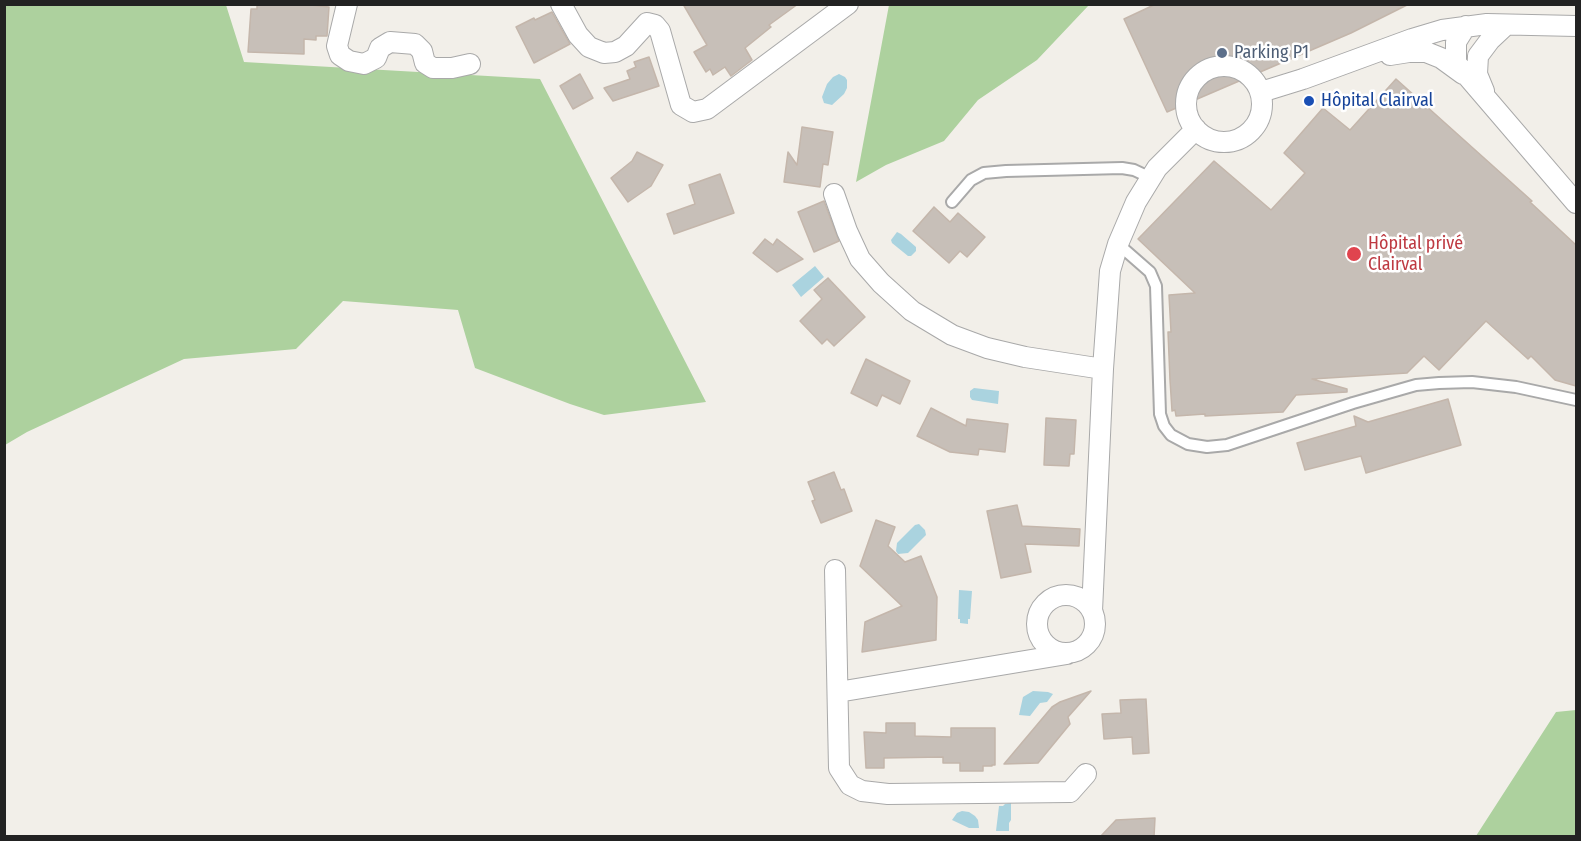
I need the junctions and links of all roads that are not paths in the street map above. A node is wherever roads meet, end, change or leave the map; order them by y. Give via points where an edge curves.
1 (347, 4) edge
2 (561, 4) edge
3 (848, 4) edge
4 (1506, 25) junction
5 (1466, 26) junction
6 (1576, 26) edge
7 (1359, 59) junction
8 (470, 64) dead end
9 (1467, 77) junction
10 (1261, 92) junction
11 (1489, 100) junction
12 (1196, 129) junction
13 (1154, 173) junction
14 (834, 194) dead end
15 (952, 202) dead end
16 (1576, 203) edge
17 (1118, 244) junction
18 (1103, 369) junction
19 (1576, 400) edge
20 (835, 570) dead end
21 (1092, 611) junction
22 (1067, 654) junction
23 (838, 692) junction
24 (1086, 774) dead end

1 - 8 street via 337,46 349,62 364,64 376,58 380,48 390,42 415,44 425,63 433,68
2 - 3 street via 578,35 589,47 604,53 626,46 646,23 656,25 681,105 693,112 707,110
4 - 5 street
4 - 6 street
4 - 11 street via 1478,56 1477,74
5 - 7 street via 1412,39
5 - 9 street via 1455,52 1456,63
7 - 9 street via 1426,52
7 - 10 street
9 - 11 street
10 - 12 street via 1263,108 1250,133 1220,142
10 - 12 street via 1250,75 1235,68 1205,71 1188,90 1189,119
11 - 16 street
12 - 13 street
13 - 15 lane via 1122,168 984,173 971,180
13 - 17 street
14 - 18 street via 860,259 912,311 952,335 987,348
17 - 18 street via 1110,271
17 - 19 lane via 1150,272 1156,286 1160,414 1171,435 1188,444 1227,445 1416,385 1472,382
18 - 21 street
20 - 23 street
21 - 22 street via 1095,630 1091,640 1077,652
21 - 22 street via 1086,603 1069,595 1051,600 1039,614 1037,623 1043,641 1049,648
22 - 23 street
23 - 24 street via 838,768 850,785 862,791 1070,792

